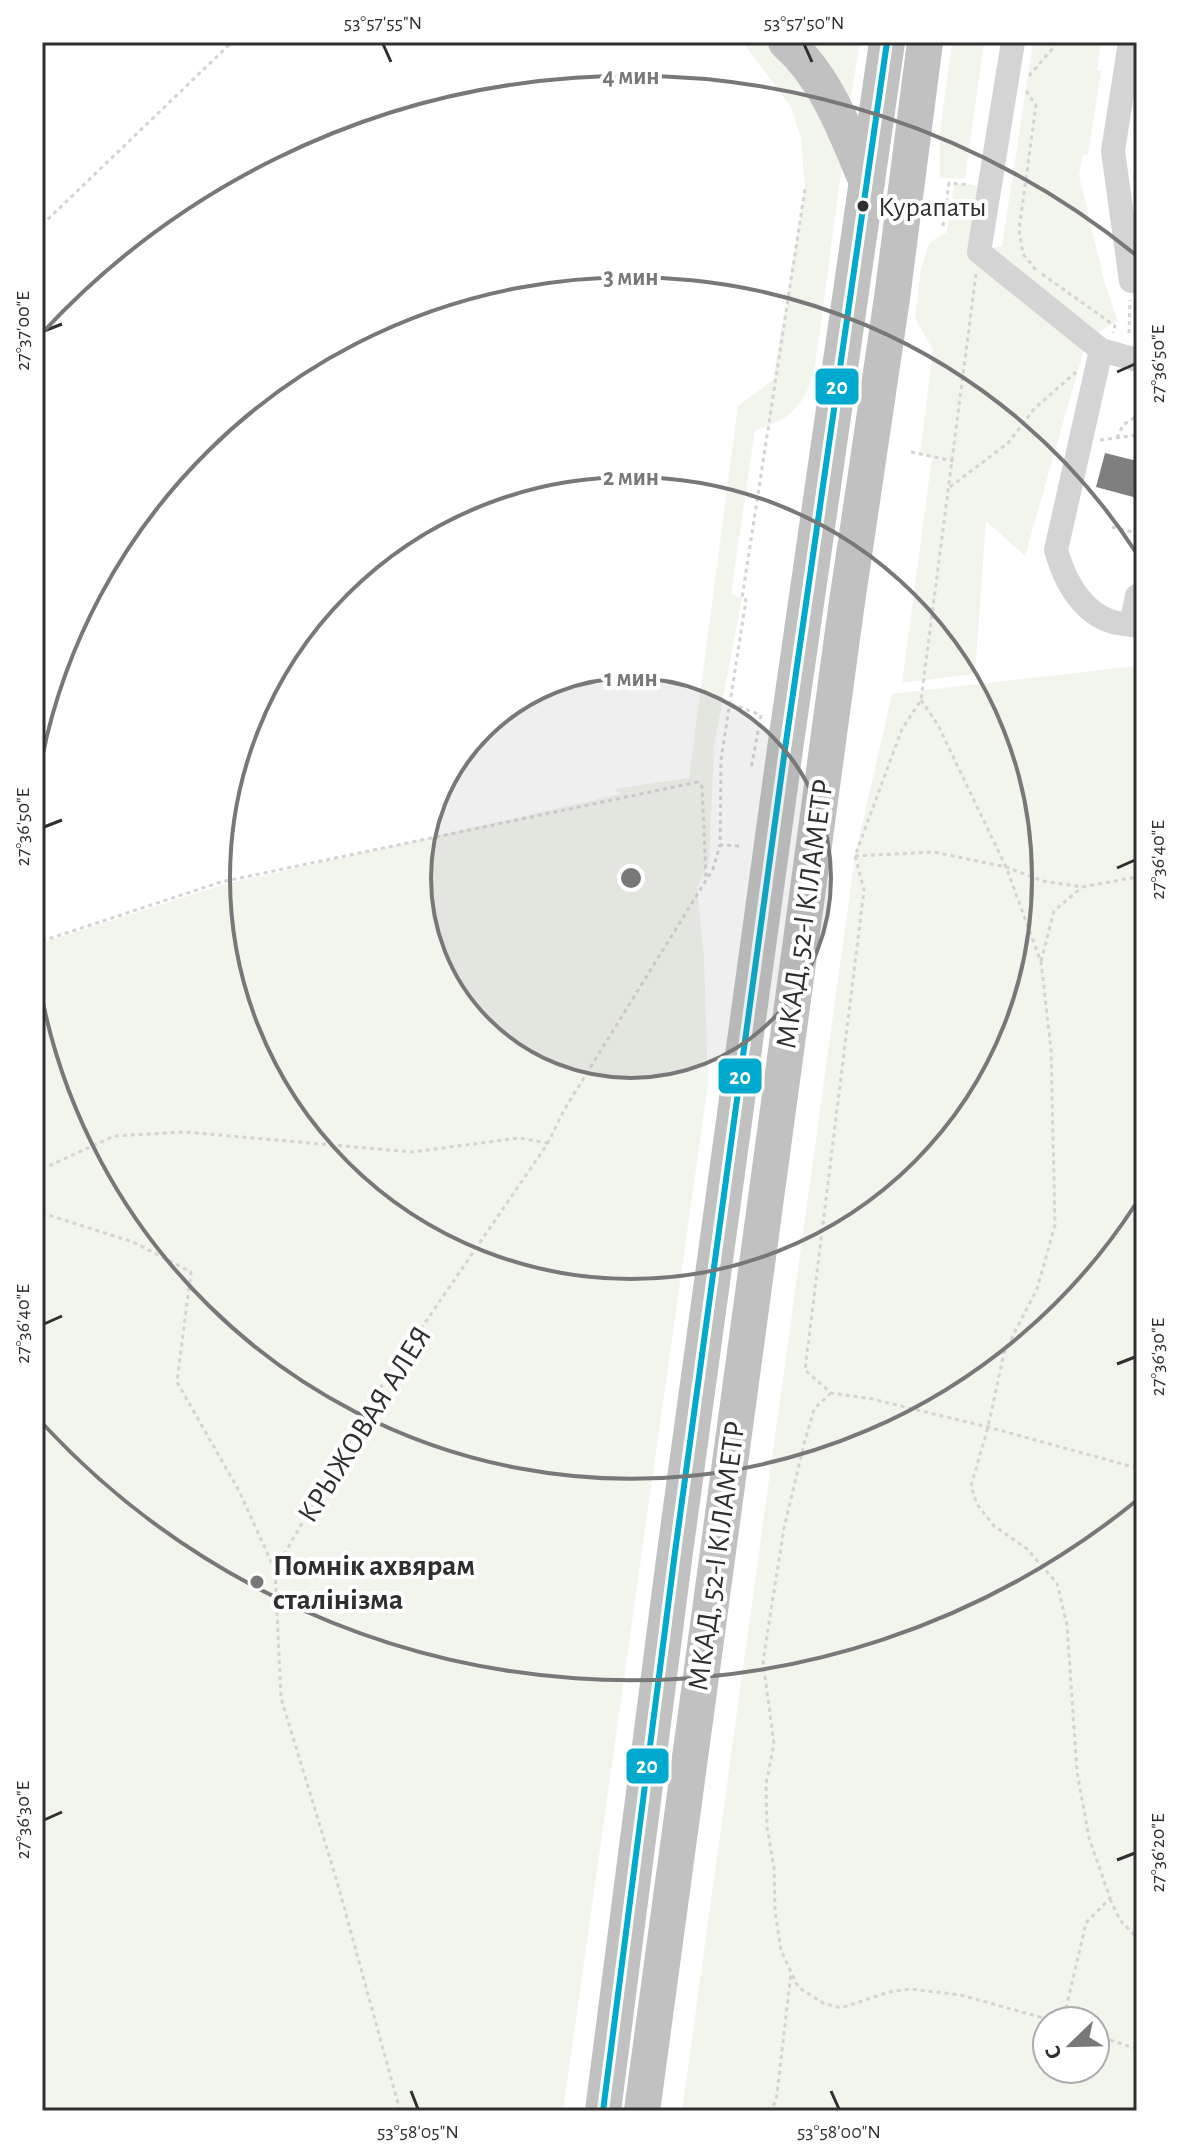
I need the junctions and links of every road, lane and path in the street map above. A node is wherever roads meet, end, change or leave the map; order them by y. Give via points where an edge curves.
1 (232, 42) edge
2 (786, 42) edge
3 (887, 42) edge
4 (925, 42) edge
5 (1013, 42) edge
6 (1058, 42) edge
7 (1130, 42) edge
8 (868, 183) junction
9 (990, 186) junction
10 (805, 189) dead end
11 (42, 225) edge
12 (943, 226) dead end
13 (979, 252) junction
14 (1131, 281) joint
15 (1129, 333) dead end
16 (1104, 354) junction
17 (1137, 360) edge
18 (1137, 416) edge
19 (1137, 435) edge
20 (1117, 438) junction
21 (1081, 443) junction
22 (911, 452) dead end
23 (953, 461) junction
24 (950, 487) junction
25 (1112, 527) dead end
26 (1137, 533) edge
27 (1137, 596) edge
28 (1134, 625) edge
29 (921, 700) junction
30 (731, 704) junction
31 (751, 769) dead end
32 (720, 845) junction
33 (739, 846) dead end
34 (855, 856) junction
35 (1006, 867) junction
36 (1137, 877) edge
37 (706, 881) junction
38 (1082, 887) junction
39 (42, 941) edge
40 (1041, 962) junction
41 (548, 1143) junction
42 (42, 1169) edge
43 (42, 1213) edge
44 (831, 1393) junction
45 (988, 1427) junction
46 (1137, 1468) edge
47 (275, 1570) junction
48 (1110, 1898) junction
49 (1137, 1938) edge
50 (791, 1973) junction
51 (1067, 2005) edge
52 (1031, 2015) edge
53 (1111, 2040) edge
54 (1137, 2049) edge
55 (400, 2111) edge
56 (603, 2111) edge
57 (642, 2111) edge
58 (767, 2111) edge

1 - 11 path
2 - 8 highway via 813,71
3 - 8 highway, МКАД, 52-І КІЛАМЕТР
4 - 57 highway, МКАД, 52-І КІЛАМЕТР
5 - 9 lane
6 - 16 path via 1022,85 1036,105 1019,230 1023,254 1037,271 1115,326
7 - 14 lane via 1113,151
8 - 56 highway, МКАД, 52-І КІЛАМЕТР via 791,705
9 - 12 path via 949,183
9 - 13 lane
10 - 30 path via 748,552
13 - 16 lane
13 - 23 path
14 - 15 path
16 - 17 lane
16 - 21 lane
16 - 24 path via 1080,368 1034,409 1008,443
18 - 20 path via 1123,425
19 - 20 path
20 - 21 path
21 - 28 lane via 1056,550 1064,575 1093,613 1112,624
22 - 23 path
23 - 24 path
24 - 29 path
25 - 26 path
27 - 28 lane
29 - 34 path via 902,729
29 - 35 path
30 - 31 path via 761,715
30 - 32 path via 721,760
32 - 33 path
32 - 37 path, КРЫЖОВАЯ АЛЕЯ
34 - 35 path via 934,852
34 - 44 path via 864,890 805,1370
35 - 38 path via 1043,881
35 - 40 path
36 - 38 path
37 - 39 path via 698,782 221,882
37 - 41 path, КРЫЖОВАЯ АЛЕЯ
38 - 40 path via 1054,911
40 - 45 path via 1051,1049 1055,1225 1037,1289 1004,1353
41 - 42 path via 519,1138 412,1152 185,1132 114,1136
41 - 47 path, КРЫЖОВАЯ АЛЕЯ via 381,1387
43 - 47 path via 133,1242 191,1272 177,1382 239,1491
44 - 45 path
44 - 50 path via 814,1409 804,1444 784,1528 763,1661 774,1744 766,1784 767,1827 781,1950
45 - 46 path
45 - 48 path via 971,1486 993,1525 1027,1549 1057,1583 1067,1625 1077,1772 1089,1838
47 - 55 path via 281,1698
48 - 49 path via 1120,1920
48 - 51 path via 1086,1923
50 - 52 path via 808,1995 841,2008 910,1989 961,1995
50 - 58 path via 776,2102
53 - 54 path

